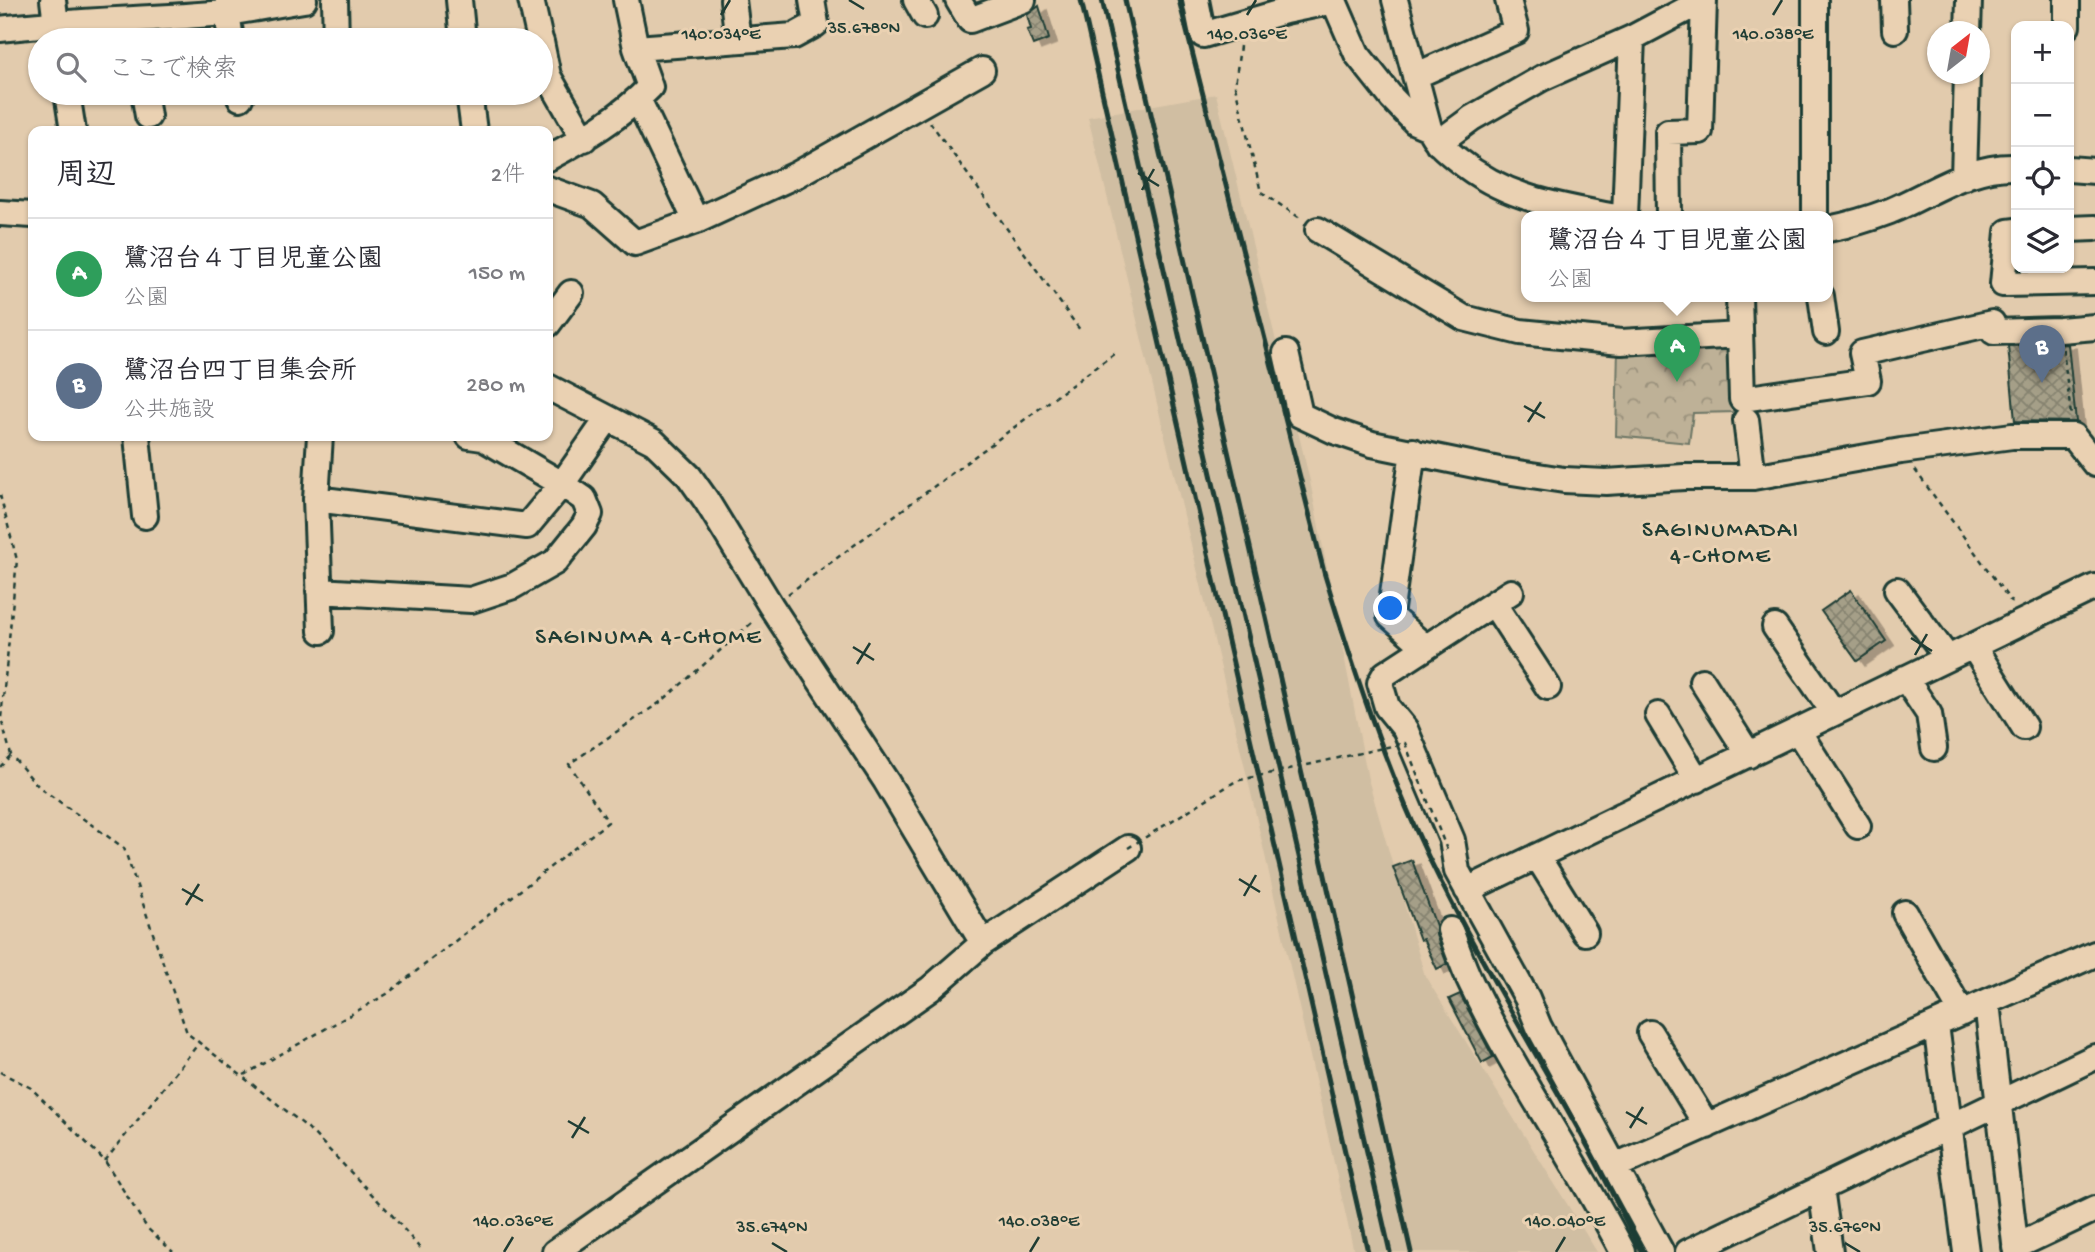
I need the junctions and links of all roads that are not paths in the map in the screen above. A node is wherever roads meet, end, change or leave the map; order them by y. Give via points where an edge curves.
1 (304, 0) edge
2 (335, 0) edge
3 (458, 0) edge
4 (531, 0) edge
5 (625, 0) edge
6 (733, 0) edge
7 (813, 0) edge
8 (958, 0) edge
9 (1023, 0) edge
10 (1196, 0) edge
11 (1395, 0) edge
12 (1508, 0) edge
13 (1704, 0) edge
14 (1815, 0) edge
15 (1894, 0) edge
16 (1969, 0) edge
17 (2067, 0) edge
18 (228, 6) edge
19 (1283, 6) edge
20 (56, 21) edge
21 (1968, 21) edge
22 (2067, 21) edge
23 (117, 28) edge
24 (142, 28) edge
25 (230, 28) edge
26 (336, 28) edge
27 (462, 28) edge
28 (537, 28) edge
29 (0, 29) edge
30 (1895, 30) dead end
31 (1632, 38) junction
32 (738, 40) junction
33 (636, 48) junction
34 (982, 70) dead end
35 (1415, 76) junction
36 (1967, 84) edge
37 (553, 85) edge
38 (638, 99) junction
39 (69, 105) edge
40 (471, 105) edge
41 (72, 126) edge
42 (473, 126) edge
43 (1434, 136) junction
44 (584, 139) junction
45 (553, 155) edge
46 (2011, 167) edge
47 (2074, 169) edge
48 (2095, 170) edge
49 (1964, 177) junction
50 (553, 191) edge
51 (1583, 211) edge
52 (1625, 211) edge
53 (1668, 211) edge
54 (1815, 211) edge
55 (0, 214) edge
56 (28, 215) edge
57 (696, 221) junction
58 (1833, 228) edge
59 (2095, 228) edge
60 (2074, 229) edge
61 (1318, 230) road end
62 (2011, 232) edge
63 (2095, 282) edge
64 (571, 293) dead end
65 (1739, 302) edge
66 (1822, 302) edge
67 (553, 317) edge
68 (2095, 327) edge
69 (1826, 332) dead end
70 (1740, 335) junction
71 (1286, 353) dead end
72 (553, 390) edge
73 (608, 418) junction
74 (1746, 420) dead end
75 (2084, 435) edge
76 (138, 441) edge
77 (320, 441) edge
78 (489, 441) edge
79 (1413, 451) junction
80 (2095, 464) edge
81 (1753, 477) junction
82 (562, 484) junction
83 (316, 499) junction
84 (145, 516) dead end
85 (2095, 587) edge
86 (1897, 590) dead end
87 (319, 591) junction
88 (1775, 626) dead end
89 (321, 631) dead end
90 (1973, 646) junction
91 (1425, 647) junction
92 (1947, 657) junction
93 (1905, 678) junction
94 (1702, 681) dead end
95 (1548, 687) dead end
96 (1834, 713) junction
97 (1658, 715) dead end
98 (2024, 727) dead end
99 (1798, 731) junction
100 (1934, 748) dead end
101 (1749, 755) junction
102 (1697, 780) junction
103 (1858, 826) dead end
104 (1128, 848) road end
105 (1537, 856) junction
106 (1468, 890) junction
107 (1905, 913) dead end
108 (1450, 930) dead end
109 (1585, 933) dead end
110 (983, 943) junction
111 (2095, 954) edge
112 (1987, 1003) junction
113 (1962, 1013) junction
114 (1936, 1024) junction
115 (1650, 1033) dead end
116 (2095, 1057) edge
117 (1999, 1104) junction
118 (1707, 1126) junction
119 (1950, 1126) junction
120 (1613, 1167) junction
121 (1821, 1188) junction
122 (2095, 1209) edge
123 (2016, 1249) edge
124 (555, 1252) edge
125 (1623, 1252) edge
126 (1661, 1252) edge
127 (1688, 1252) edge
128 (1830, 1252) edge
129 (1966, 1252) edge

1 - 18 street
2 - 26 street
3 - 27 street
4 - 28 street
5 - 33 street
6 - 32 street
7 - 32 street via 816,24 794,36
8 - 9 street via 970,20
10 - 19 street via 1203,36
11 - 35 street
12 - 35 street via 1516,31
13 - 31 street
13 - 53 street via 1700,131 1668,132
14 - 54 street
15 - 30 street
16 - 21 street
17 - 22 street
18 - 24 street
18 - 25 street
19 - 43 street via 1334,1 1357,54 1415,122
20 - 23 street
20 - 29 street
31 - 43 street via 1542,78
31 - 52 street
32 - 33 street
33 - 38 street via 650,87
34 - 57 street via 796,175
35 - 43 street
36 - 49 street
37 - 44 street
38 - 44 street
38 - 57 street
39 - 41 street
40 - 42 street
43 - 51 street via 1484,178 1522,197
44 - 45 street
46 - 49 street
47 - 48 street
49 - 58 street via 1891,210
50 - 57 street via 592,205 635,243
55 - 56 street
59 - 60 street
61 - 70 street via 1475,321 1520,332 1621,342
62 - 63 street via 2003,284
64 - 67 street
65 - 70 street
66 - 69 street
68 - 70 street via 1994,332 1992,323 1862,353 1868,381 1742,398
71 - 79 street via 1300,415 1372,444
72 - 73 street
73 - 82 street
73 - 110 street via 654,442 689,476 886,781
74 - 81 street
75 - 80 street
75 - 81 street via 2012,436 1901,450
76 - 84 street
77 - 83 street
78 - 82 street
79 - 81 street via 1564,480
79 - 91 street via 1390,616
82 - 83 street via 527,526
82 - 87 street via 584,499 590,514 555,562 513,586 471,600
83 - 87 street
85 - 90 street
86 - 92 street
87 - 89 street
88 - 96 street
90 - 92 street
90 - 98 street
91 - 95 street via 1503,598
91 - 106 street via 1385,674 1380,683 1387,707 1405,729
92 - 93 street
93 - 96 street
93 - 100 street via 1929,714
94 - 101 street
96 - 99 street
97 - 102 street
99 - 101 street
99 - 103 street
101 - 102 street
102 - 105 street
104 - 110 street
105 - 106 street
105 - 109 street
106 - 120 street
107 - 113 street
108 - 125 street via 1471,983 1507,1051
110 - 124 street via 930,989
111 - 112 street
112 - 113 street
112 - 117 street
113 - 114 street
114 - 118 street
114 - 119 street
115 - 118 street
116 - 117 street
117 - 119 street
117 - 123 street
118 - 120 street
119 - 121 street
119 - 129 street
120 - 126 street
121 - 127 street
121 - 128 street
122 - 123 street

